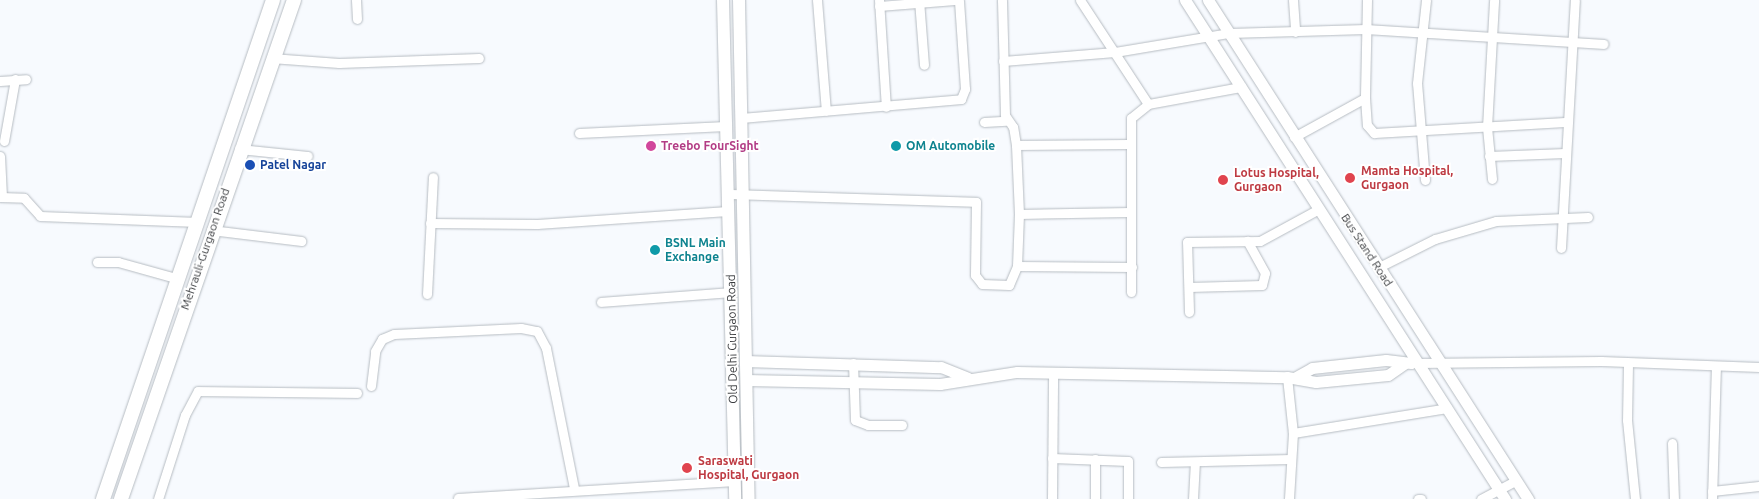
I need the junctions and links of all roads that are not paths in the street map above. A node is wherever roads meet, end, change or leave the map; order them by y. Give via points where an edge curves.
1 (273, 0) edge
2 (294, 0) edge
3 (356, 0) edge
4 (723, 0) edge
5 (739, 0) edge
6 (817, 0) edge
7 (955, 0) edge
8 (959, 0) edge
9 (1002, 0) edge
10 (1080, 0) edge
11 (1185, 0) edge
12 (1208, 0) edge
13 (1293, 0) edge
14 (1367, 0) edge
15 (1426, 0) edge
16 (1494, 0) edge
17 (1574, 0) edge
18 (919, 1) edge
19 (879, 3) edge
20 (357, 20) dead end
21 (1366, 29) junction
22 (1422, 31) junction
23 (1295, 32) junction
24 (1229, 33) junction
25 (1491, 35) junction
26 (1210, 38) junction
27 (1571, 41) junction
28 (1604, 44) dead end
29 (1115, 52) junction
30 (271, 58) junction
31 (478, 58) dead end
32 (1003, 61) junction
33 (924, 64) dead end
34 (26, 79) dead end
35 (15, 80) junction
36 (0, 81) edge
37 (1241, 87) junction
38 (1365, 98) junction
39 (1148, 104) junction
40 (886, 107) junction
41 (826, 111) junction
42 (741, 118) junction
43 (1006, 120) junction
44 (984, 122) dead end
45 (1565, 122) junction
46 (726, 126) junction
47 (1487, 127) junction
48 (579, 133) dead end
49 (1419, 133) junction
50 (1294, 137) junction
51 (4, 141) dead end
52 (1129, 144) junction
53 (1016, 145) junction
54 (239, 149) junction
55 (1565, 154) junction
56 (0, 156) edge
57 (308, 156) dead end
58 (1489, 156) junction
59 (216, 169) junction
60 (231, 172) junction
61 (433, 177) dead end
62 (1492, 179) dead end
63 (1425, 180) dead end
64 (742, 193) junction
65 (728, 194) junction
66 (1, 197) edge
67 (1320, 209) junction
68 (728, 211) junction
69 (1130, 212) junction
70 (1019, 214) junction
71 (1562, 217) junction
72 (1588, 217) dead end
73 (198, 222) junction
74 (430, 223) junction
75 (211, 230) junction
76 (301, 241) dead end
77 (1247, 241) junction
78 (1560, 248) dead end
79 (97, 262) dead end
80 (1017, 266) junction
81 (1132, 266) junction
82 (1379, 267) junction
83 (178, 278) junction
84 (1189, 287) junction
85 (731, 292) junction
86 (1131, 292) dead end
87 (426, 294) dead end
88 (602, 302) dead end
89 (1189, 312) dead end
90 (1437, 360) junction
91 (745, 361) junction
92 (853, 363) junction
93 (1418, 363) junction
94 (1628, 364) junction
95 (1759, 367) edge
96 (1716, 368) junction
97 (1053, 373) junction
98 (1291, 377) junction
99 (968, 378) junction
100 (746, 380) junction
101 (854, 380) junction
102 (371, 386) dead end
103 (357, 393) dead end
104 (1447, 408) junction
105 (902, 424) dead end
106 (1293, 433) junction
107 (1672, 443) dead end
108 (1052, 458) junction
109 (1095, 459) junction
110 (1291, 459) junction
111 (1161, 462) dead end
112 (1196, 464) junction
113 (734, 481) junction
114 (1515, 481) junction
115 (1759, 486) edge
116 (574, 488) junction
117 (1498, 489) junction
118 (1712, 495) edge
119 (458, 498) dead end
120 (103, 499) edge
121 (121, 499) edge
122 (158, 499) edge
123 (734, 499) edge
124 (749, 499) edge
125 (1052, 499) edge
126 (1095, 499) edge
127 (1128, 499) edge
128 (1193, 499) edge
129 (1289, 499) edge
130 (1481, 499) edge
131 (1505, 499) edge
132 (1528, 499) edge
133 (1635, 499) edge
134 (1674, 499) edge

1 - 59 main road, Mehrauli-Gurgaon Road
2 - 30 main road, Mehrauli-Gurgaon Road
3 - 20 street
4 - 46 main road, Old Delhi Gurgaon Road
5 - 42 main road, Old Delhi Gurgaon Road
6 - 41 street
7 - 18 street
8 - 40 street via 964,96 957,101
9 - 32 street
10 - 29 street
11 - 26 street, Bus Stand Road
12 - 24 street, Bus Stand Road
13 - 23 street
14 - 21 street
15 - 22 street
16 - 25 street
17 - 27 street
18 - 19 street
18 - 33 street
19 - 40 street
21 - 22 street
21 - 23 street
21 - 38 street
22 - 25 street
22 - 49 street via 1417,83
23 - 24 street
24 - 26 street
24 - 50 street, Bus Stand Road
25 - 27 street
25 - 47 street
26 - 29 street
26 - 37 street, Bus Stand Road
27 - 28 street
27 - 45 street
29 - 32 street
29 - 39 street
30 - 31 street via 339,63
30 - 54 main road, Mehrauli-Gurgaon Road
32 - 43 street
34 - 35 street
35 - 36 street
35 - 51 street
37 - 39 street
37 - 67 street, Bus Stand Road
38 - 49 street via 1367,125 1374,133
38 - 50 street
39 - 52 street via 1131,118
40 - 41 street
41 - 42 street
42 - 64 main road, Old Delhi Gurgaon Road
43 - 44 street
43 - 53 street via 1013,127
45 - 47 street
45 - 55 street
46 - 48 street
46 - 65 main road, Old Delhi Gurgaon Road
47 - 49 street
47 - 58 street
49 - 63 street
50 - 82 street, Bus Stand Road
52 - 53 street
52 - 69 street
53 - 70 street
54 - 57 street
54 - 60 main road, Mehrauli-Gurgaon Road
55 - 58 street
55 - 71 street
56 - 66 street
58 - 62 street
59 - 60 main road
59 - 73 main road, Mehrauli-Gurgaon Road
60 - 75 main road, Mehrauli-Gurgaon Road
61 - 74 street
64 - 65 street
64 - 80 street via 976,202 977,280 1009,286
64 - 91 main road, Old Delhi Gurgaon Road
65 - 68 main road, Old Delhi Gurgaon Road
66 - 73 street via 24,198 40,216
67 - 77 street via 1276,236
67 - 93 street, Bus Stand Road
68 - 74 street via 537,224
68 - 85 main road, Old Delhi Gurgaon Road
69 - 70 street
69 - 81 street
70 - 80 street
71 - 72 street
71 - 78 street
71 - 82 street via 1496,221 1435,239
73 - 83 main road, Mehrauli-Gurgaon Road
74 - 87 street
75 - 76 street
75 - 121 main road, Mehrauli-Gurgaon Road
77 - 84 street via 1187,242
77 - 84 street via 1265,273 1262,285
79 - 83 street via 118,262
80 - 81 street
81 - 86 street
82 - 90 street, Bus Stand Road
83 - 120 main road, Mehrauli-Gurgaon Road
84 - 89 street
85 - 88 street
85 - 113 main road, Old Delhi Gurgaon Road
90 - 93 street
90 - 94 street
90 - 114 street, Bus Stand Road
91 - 92 street
91 - 100 main road, Old Delhi Gurgaon Road
92 - 99 street via 941,367
92 - 101 street
93 - 98 street via 1405,363 1388,375 1316,382
93 - 104 street, Bus Stand Road
94 - 96 street
94 - 133 street via 1627,420
95 - 96 street
96 - 118 street
97 - 98 street
97 - 99 street
97 - 108 street
98 - 106 street
99 - 101 street via 940,384
100 - 101 street
100 - 124 main road, Old Delhi Gurgaon Road
101 - 105 street via 855,420 868,425
102 - 116 street via 375,351 382,339 394,334 521,328 537,331 546,348
103 - 122 street via 198,392 185,415
104 - 106 street
104 - 117 street, Bus Stand Road
106 - 110 street
107 - 134 street
108 - 109 street
108 - 125 street
109 - 126 street
109 - 127 street via 1128,461
110 - 112 street
110 - 129 street
111 - 112 street
112 - 128 street
113 - 116 street
113 - 123 main road, Old Delhi Gurgaon Road
114 - 117 street
114 - 132 street, Bus Stand Road
115 - 118 street
116 - 119 street
117 - 130 street
117 - 131 street, Bus Stand Road

